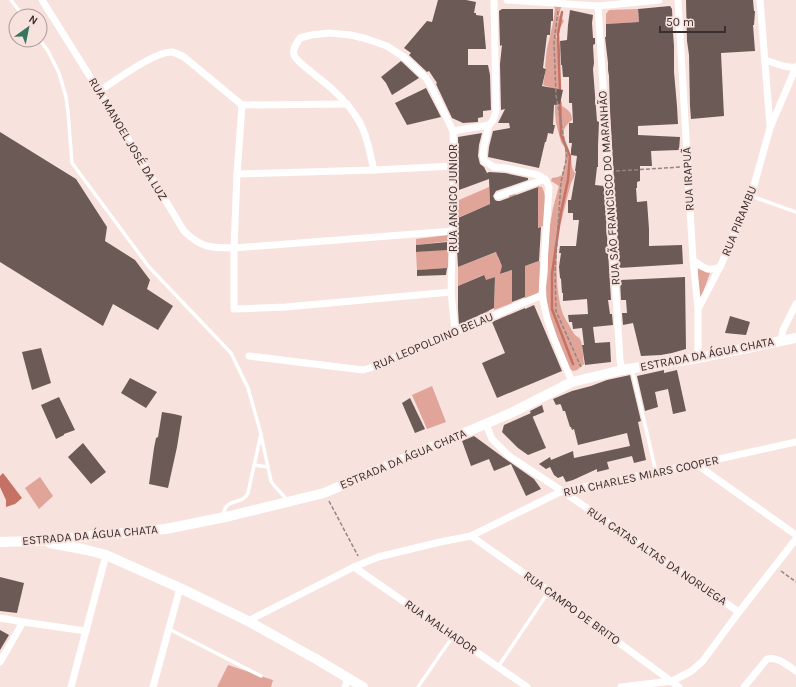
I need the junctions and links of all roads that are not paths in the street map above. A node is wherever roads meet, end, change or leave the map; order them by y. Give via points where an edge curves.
1 (42, 0) edge
2 (494, 0) edge
3 (508, 0) edge
4 (513, 0) edge
5 (659, 0) edge
6 (678, 0) edge
7 (760, 0) edge
8 (598, 6) junction
9 (46, 48) edge
10 (765, 60) junction
11 (796, 67) edge
12 (100, 91) junction
13 (347, 104) junction
14 (242, 105) junction
15 (489, 125) junction
16 (770, 128) junction
17 (452, 132) junction
18 (454, 166) junction
19 (374, 170) junction
20 (237, 174) junction
21 (545, 180) junction
22 (498, 196) dead end
23 (751, 196) junction
24 (796, 212) edge
25 (453, 231) junction
26 (234, 248) junction
27 (693, 260) junction
28 (720, 267) junction
29 (452, 292) junction
30 (542, 294) junction
31 (796, 304) edge
32 (698, 309) junction
33 (455, 332) junction
34 (796, 338) edge
35 (780, 341) junction
36 (249, 356) dead end
37 (698, 358) junction
38 (627, 369) junction
39 (572, 382) junction
40 (486, 424) junction
41 (261, 434) junction
42 (796, 442) edge
43 (696, 464) junction
44 (254, 465) junction
45 (268, 467) junction
46 (656, 472) junction
47 (562, 491) junction
48 (288, 502) junction
49 (222, 518) junction
50 (796, 535) edge
51 (471, 536) junction
52 (796, 539) edge
53 (38, 541) junction
54 (0, 542) edge
55 (106, 555) junction
56 (354, 567) junction
57 (180, 588) junction
58 (549, 591) junction
59 (739, 612) junction
60 (0, 618) edge
61 (248, 621) junction
62 (23, 622) junction
63 (169, 629) junction
64 (86, 631) junction
65 (453, 636) junction
66 (0, 662) edge
67 (498, 667) junction
68 (796, 671) edge
69 (261, 676) dead end
70 (672, 681) junction
71 (346, 682) edge
72 (71, 687) edge
73 (153, 687) edge
74 (363, 687) edge
75 (418, 687) edge
76 (528, 687) edge
77 (621, 687) edge
78 (679, 687) edge
79 (744, 687) edge

1 - 12 street, RUA MANOEL JOSÉ DA LUZ
2 - 15 street via 496,112
3 - 4 street
4 - 8 street
5 - 8 street
6 - 27 street, RUA IRAPUÃ
7 - 10 street
8 - 38 street, RUA SÃO FRANCISCO DO MARANHÃO via 620,360
9 - 41 lane via 66,96 72,163 149,267 231,353 248,388
10 - 11 street
10 - 16 street
11 - 16 street
12 - 14 street via 152,58 173,52 184,57
12 - 26 street, RUA MANOEL JOSÉ DA LUZ via 184,231 200,244 213,248
13 - 14 street
13 - 17 street, RUA ANGICO JUNIOR via 294,55 294,48 300,38 329,32 368,38 387,46 405,58 426,78
13 - 19 street via 361,124
14 - 20 street
15 - 17 street
15 - 21 street via 484,146 484,161 494,167 538,175
16 - 23 street, RUA PIRAMBU
17 - 18 street, RUA ANGICO JUNIOR
18 - 19 street
18 - 25 street, RUA ANGICO JUNIOR
19 - 20 street
20 - 26 street
21 - 22 street
21 - 30 street via 549,187
23 - 24 lane
23 - 28 street, RUA PIRAMBU
25 - 26 street, RUA MANOEL JOSÉ DA LUZ
25 - 29 street, RUA ANGICO JUNIOR
26 - 29 street via 234,309 286,307
27 - 28 street via 706,269
27 - 32 street, RUA IRAPUÃ
28 - 32 street, RUA PIRAMBU
29 - 33 street, RUA ANGICO JUNIOR
30 - 33 street, RUA LEOPOLDINO BELAU
30 - 39 street via 549,324
31 - 35 street
32 - 37 street, RUA IRAPUÃ
33 - 36 street, RUA LEOPOLDINO BELAU via 363,370
34 - 35 street, ESTRADA DA ÁGUA CHATA
35 - 37 street, ESTRADA DA ÁGUA CHATA
37 - 38 street, ESTRADA DA ÁGUA CHATA
38 - 39 street, ESTRADA DA ÁGUA CHATA
38 - 46 lane
39 - 40 street, ESTRADA DA ÁGUA CHATA
40 - 47 street, RUA CATAS ALTAS DA NORUEGA via 492,438 509,456
40 - 48 street, ESTRADA DA ÁGUA CHATA via 324,493
41 - 44 lane
41 - 45 lane
42 - 43 street, RUA CHARLES MIARS COOPER
43 - 46 street, RUA CHARLES MIARS COOPER
43 - 50 street
44 - 45 lane
44 - 49 lane via 247,497 226,506
45 - 48 lane via 271,481
46 - 47 street, RUA CHARLES MIARS COOPER
47 - 51 street, RUA CHARLES MIARS COOPER
47 - 59 street, RUA CATAS ALTAS DA NORUEGA
48 - 49 street, ESTRADA DA ÁGUA CHATA
49 - 53 street, ESTRADA DA ÁGUA CHATA via 166,529
51 - 56 street, RUA CHARLES MIARS COOPER via 378,557
51 - 58 street, RUA CAMPO DE BRITO
52 - 59 street
53 - 54 street, ESTRADA DA ÁGUA CHATA
53 - 55 street
55 - 57 street
55 - 64 street
56 - 61 street, RUA CHARLES MIARS COOPER
56 - 65 street, RUA MALHADOR
57 - 61 street
57 - 63 street
58 - 67 lane
58 - 70 street, RUA CAMPO DE BRITO
59 - 70 street via 702,662 690,672
60 - 62 street
61 - 71 street via 316,659
62 - 64 street
62 - 66 street
63 - 69 lane
63 - 73 street
64 - 72 street
65 - 67 street, RUA MALHADOR
65 - 75 lane
67 - 76 street, RUA MALHADOR
68 - 79 street via 779,660 767,659
70 - 77 street
70 - 78 street, RUA CAMPO DE BRITO
71 - 74 street

